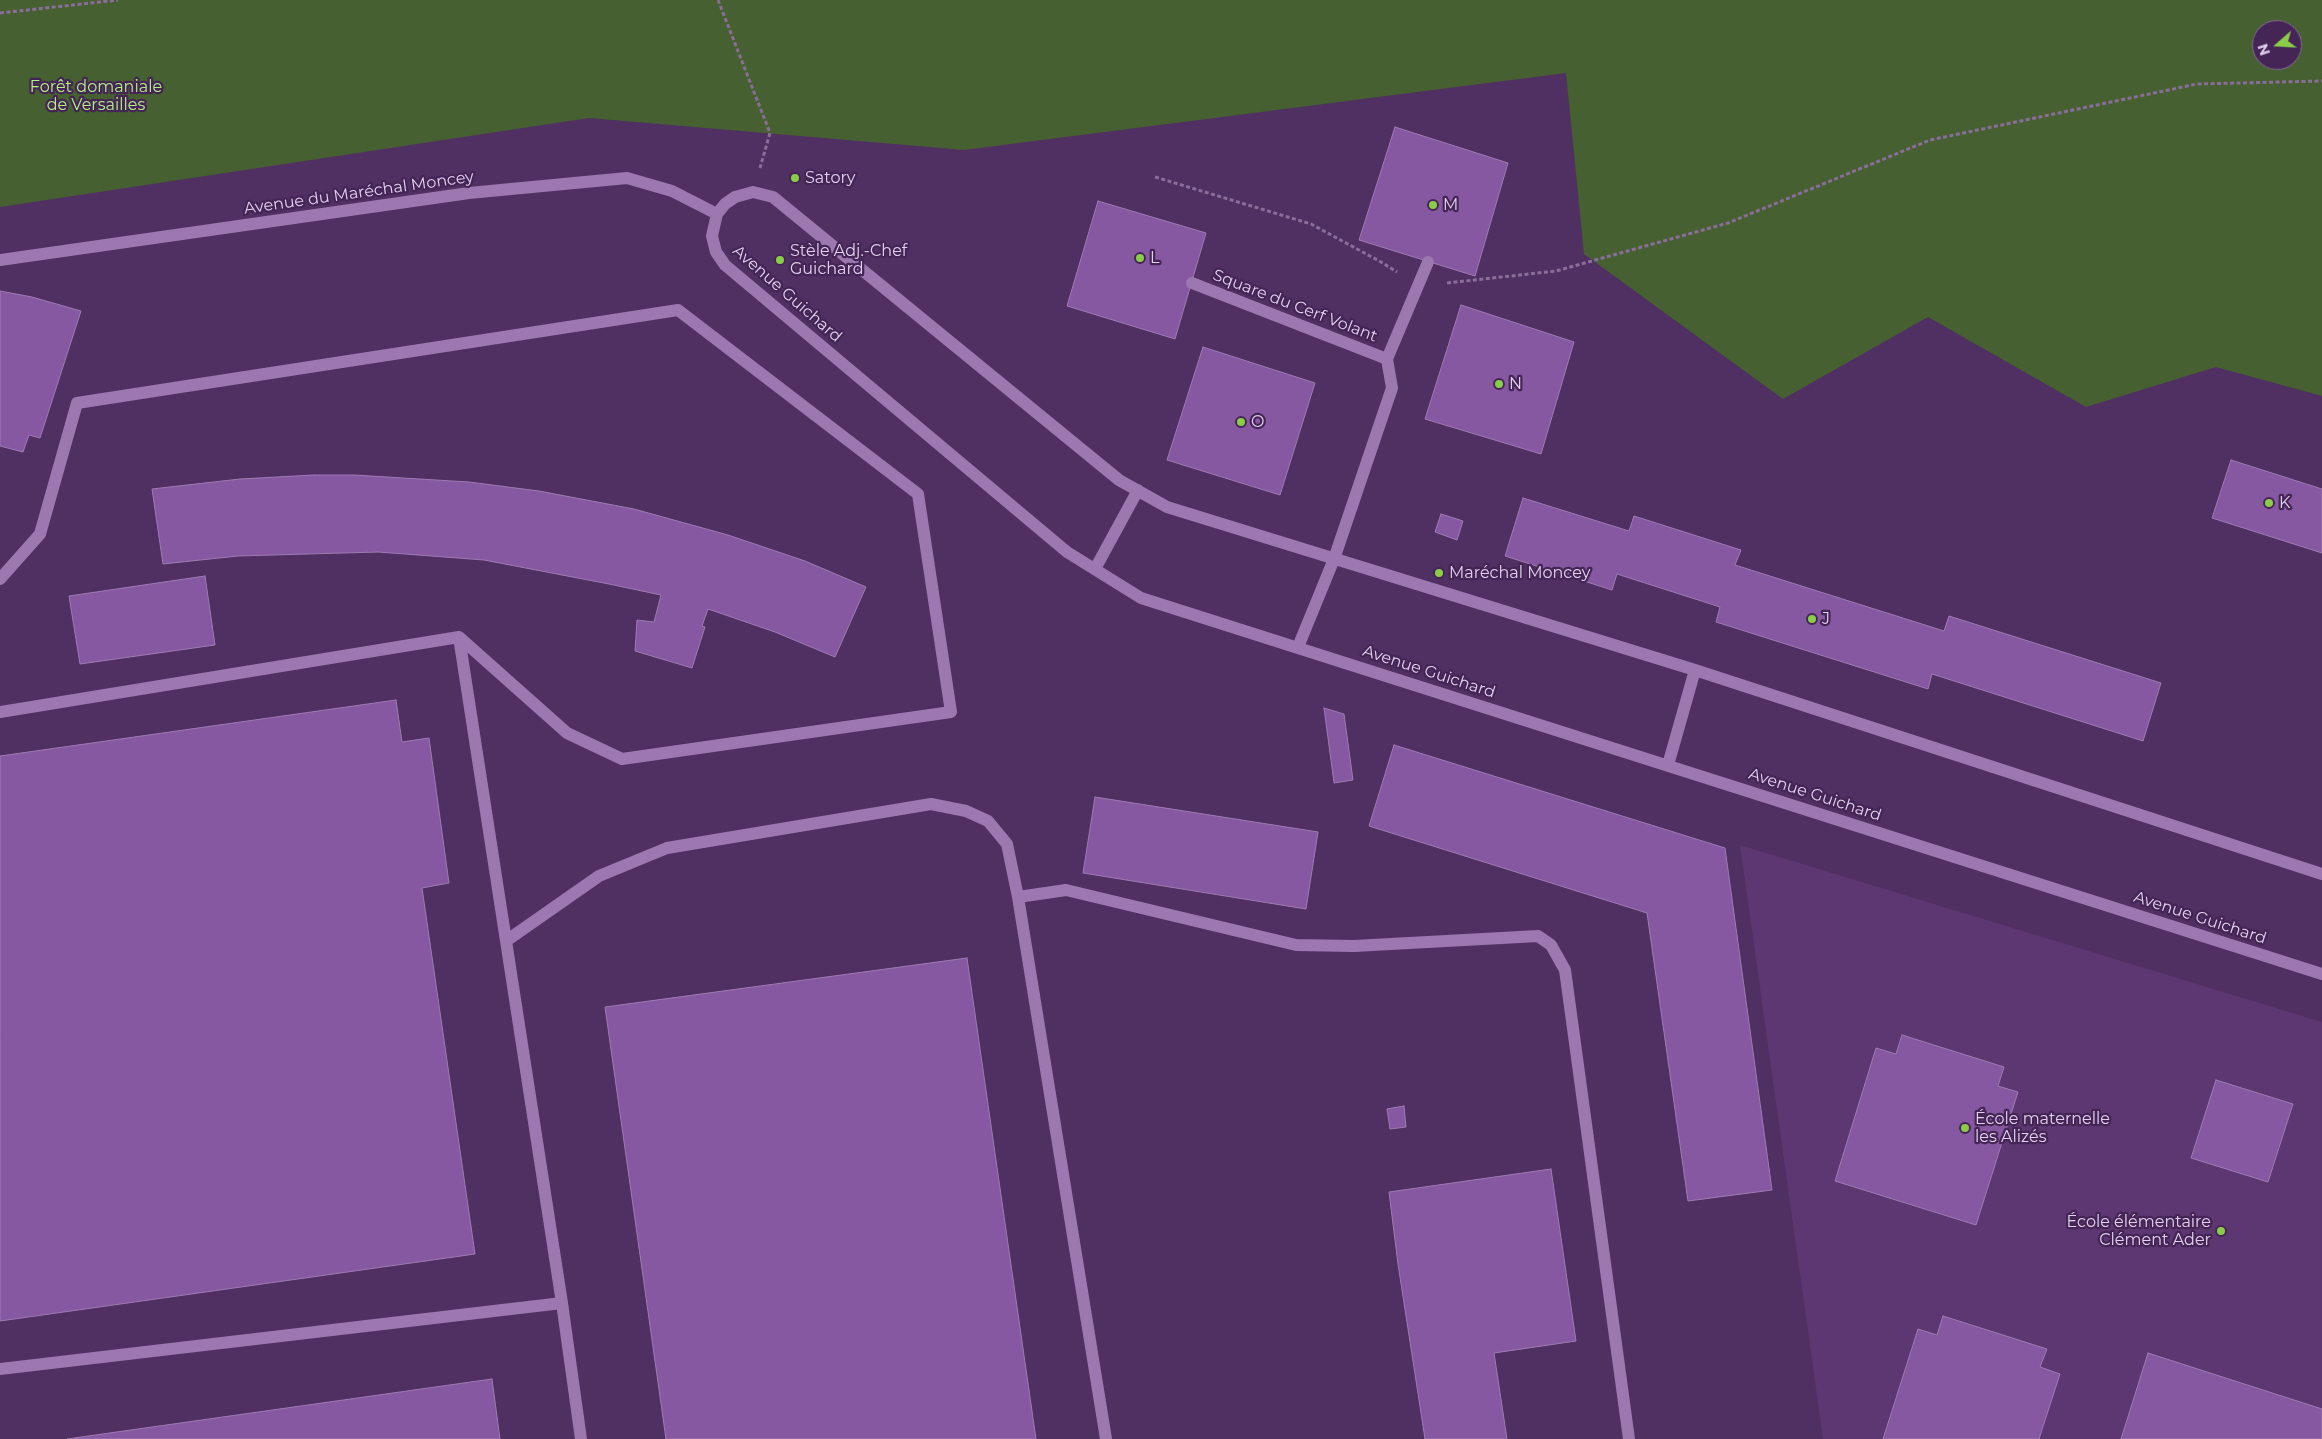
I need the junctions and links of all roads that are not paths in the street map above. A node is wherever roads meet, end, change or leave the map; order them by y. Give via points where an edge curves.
1 (717, 214) junction
2 (0, 260) edge
3 (1428, 262) dead end
4 (1192, 283) dead end
5 (1387, 359) junction
6 (1138, 490) junction
7 (1334, 559) junction
8 (1095, 569) junction
9 (0, 579) edge
10 (459, 637) junction
11 (1298, 647) junction
12 (1695, 670) junction
13 (0, 712) edge
14 (1668, 765) junction
15 (2322, 874) edge
16 (1018, 897) junction
17 (506, 941) junction
18 (2322, 974) edge
19 (562, 1304) junction
20 (0, 1369) edge
21 (581, 1439) edge
22 (1106, 1439) edge
23 (1629, 1439) edge

1 - 2 street, Avenue du Maréchal Moncey via 672,191 627,178 469,193
1 - 6 street via 735,197 753,192 773,197 1118,480
1 - 8 street, Avenue Guichard via 712,236 716,252 725,265 1068,552
3 - 5 street, Square du Cerf Volant
4 - 5 street, Square du Cerf Volant
5 - 7 street, Square du Cerf Volant via 1392,388
6 - 7 street via 1167,507
6 - 8 street
7 - 11 street
7 - 12 street
8 - 11 street, Avenue Guichard via 1141,598
9 - 10 street via 40,534 77,402 678,310 918,494 951,712 622,759 567,732
10 - 13 street
10 - 17 street
11 - 14 street, Avenue Guichard
12 - 14 street
12 - 15 street
14 - 18 street, Avenue Guichard
16 - 17 street via 1006,844 988,821 966,811 930,804 667,848 599,876
16 - 22 street
16 - 23 street via 1066,890 1296,945 1354,946 1538,936 1551,945 1565,970
17 - 19 street
19 - 20 street
19 - 21 street

